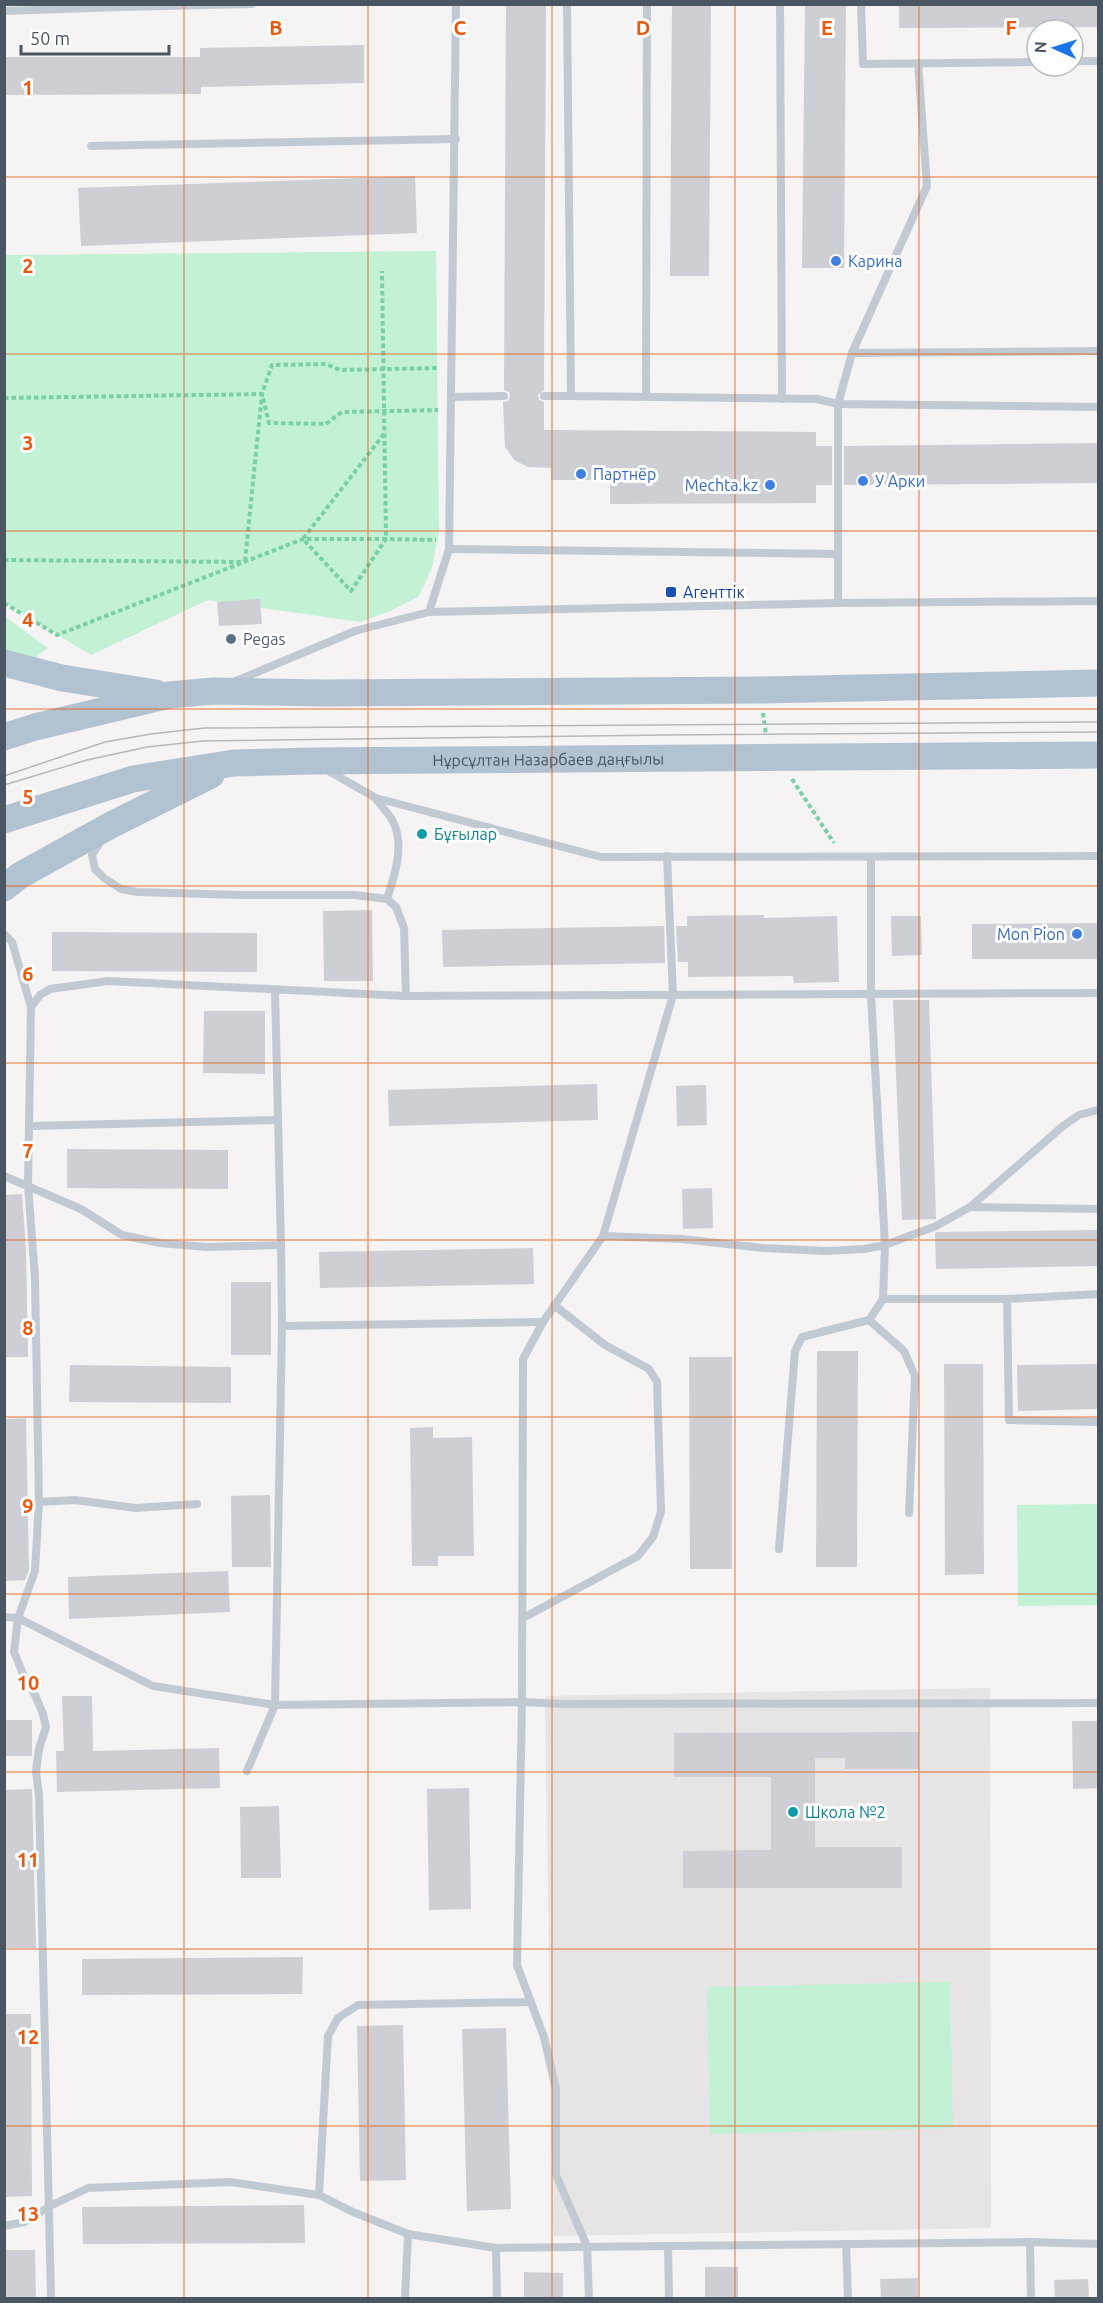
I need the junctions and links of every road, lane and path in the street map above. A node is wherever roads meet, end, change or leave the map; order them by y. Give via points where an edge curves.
1 (252, 4) edge
2 (456, 4) edge
3 (567, 4) edge
4 (647, 4) edge
5 (780, 4) edge
6 (861, 4) edge
7 (121, 6) edge
8 (4, 11) edge
9 (1025, 62) edge
10 (918, 63) junction
11 (456, 139) junction
12 (91, 146) dead end
13 (382, 271) dead end
14 (1098, 351) edge
15 (852, 353) junction
16 (437, 368) dead end
17 (383, 369) junction
18 (262, 394) junction
19 (504, 396) dead end
20 (544, 396) dead end
21 (571, 396) junction
22 (453, 397) junction
23 (646, 397) junction
24 (4, 398) edge
25 (782, 399) junction
26 (838, 404) junction
27 (1098, 406) edge
28 (438, 410) dead end
29 (383, 411) junction
30 (384, 433) junction
31 (303, 539) junction
32 (386, 539) junction
33 (437, 540) dead end
34 (449, 549) junction
35 (838, 554) junction
36 (4, 560) edge
37 (245, 562) junction
38 (1098, 601) edge
39 (4, 603) edge
40 (838, 603) junction
41 (429, 612) junction
42 (4, 663) edge
43 (1098, 683) edge
44 (214, 691) junction
45 (169, 695) junction
46 (762, 706) dead end
47 (4, 737) edge
48 (767, 742) dead end
49 (1098, 754) edge
50 (311, 760) junction
51 (234, 763) junction
52 (788, 773) dead end
53 (376, 798) junction
54 (4, 819) edge
55 (111, 825) junction
56 (668, 856) junction
57 (1098, 856) edge
58 (844, 857) junction
59 (871, 857) junction
60 (4, 888) edge
61 (387, 899) junction
62 (4, 934) edge
63 (275, 990) junction
64 (1098, 993) edge
65 (674, 995) junction
66 (871, 995) junction
67 (406, 996) junction
68 (31, 1007) junction
69 (1098, 1110) edge
70 (277, 1120) junction
71 (30, 1126) junction
72 (4, 1176) edge
73 (28, 1185) junction
74 (970, 1207) junction
75 (1098, 1209) edge
76 (603, 1236) junction
77 (281, 1245) junction
78 (885, 1245) junction
79 (1098, 1294) edge
80 (883, 1299) junction
81 (1007, 1299) junction
82 (554, 1305) junction
83 (869, 1320) junction
84 (543, 1322) junction
85 (282, 1326) junction
86 (1098, 1422) edge
87 (39, 1502) junction
88 (197, 1504) dead end
89 (909, 1513) dead end
90 (779, 1549) dead end
91 (4, 1617) edge
92 (18, 1618) junction
93 (523, 1618) junction
94 (522, 1702) junction
95 (1098, 1703) edge
96 (275, 1705) junction
97 (247, 1771) dead end
98 (531, 2002) junction
99 (319, 2195) junction
100 (50, 2206) junction
101 (4, 2226) edge
102 (408, 2234) junction
103 (1030, 2242) junction
104 (846, 2244) junction
105 (1098, 2244) edge
106 (587, 2246) junction
107 (668, 2246) junction
108 (496, 2248) junction
109 (51, 2298) edge
110 (405, 2298) edge
111 (497, 2298) edge
112 (589, 2298) edge
113 (669, 2298) edge
114 (848, 2298) edge
115 (1031, 2298) edge

1 - 7 lane
2 - 11 lane
3 - 21 lane
4 - 23 lane
5 - 25 lane
6 - 10 lane via 863,64
7 - 8 lane
9 - 10 lane
10 - 15 lane via 927,186
11 - 12 lane
11 - 22 lane
13 - 17 path
14 - 15 lane
15 - 26 lane
16 - 17 path
17 - 18 path via 272,365
17 - 29 path
18 - 24 path
18 - 29 path via 269,423 326,424 342,412
18 - 37 path
19 - 22 lane
20 - 21 lane
21 - 23 lane
22 - 34 lane
23 - 25 lane
25 - 26 lane via 817,399
26 - 27 lane
26 - 35 lane
28 - 29 path
29 - 30 path
30 - 31 path
30 - 32 path
31 - 32 path
31 - 32 path via 351,591
31 - 37 path
32 - 33 path
34 - 35 lane
34 - 41 lane
35 - 40 lane
36 - 37 path
37 - 39 path via 57,635
38 - 40 lane
40 - 41 lane
41 - 44 lane via 355,631
42 - 45 main road via 62,678
43 - 44 main road via 748,690
44 - 45 main road
45 - 47 main road
46 - 48 path
49 - 50 main road, Нұрсұлтан Назарбаев даңғылы
50 - 51 main road, Нұрсұлтан Назарбаев даңғылы
50 - 53 lane
51 - 54 main road, Нұрсұлтан Назарбаев даңғылы via 133,778
51 - 55 main road
52 - 58 path
53 - 56 lane via 601,857
53 - 61 lane via 396,832 396,871
55 - 60 main road
55 - 61 lane via 92,855 95,869 121,889
56 - 58 lane
56 - 65 lane
57 - 59 lane
58 - 59 lane
59 - 66 lane
61 - 67 lane via 396,907 404,928
62 - 68 lane via 12,942
63 - 67 lane
63 - 68 lane via 108,981 50,989
63 - 70 lane
64 - 66 lane
65 - 66 lane
65 - 67 lane
65 - 76 lane
66 - 78 lane
68 - 71 lane
69 - 74 lane via 1079,1115 1063,1126
70 - 71 lane
70 - 77 lane
71 - 73 lane
72 - 73 lane
73 - 77 lane via 81,1209 122,1235 207,1247
73 - 87 lane via 35,1278
74 - 75 lane
74 - 78 lane via 936,1226
76 - 78 lane via 827,1251
76 - 82 lane
77 - 85 lane
78 - 80 lane
79 - 81 lane
80 - 81 lane
80 - 83 lane
81 - 86 lane via 1009,1420
82 - 84 lane
82 - 93 lane via 605,1345 648,1369 657,1382 661,1512 653,1538 638,1556
83 - 89 lane via 904,1351 915,1376
83 - 90 lane via 802,1337 795,1351
84 - 85 lane
84 - 93 lane via 522,1359
85 - 96 lane
87 - 88 lane via 75,1500 136,1508
87 - 92 lane via 35,1571
91 - 92 lane
92 - 96 lane via 153,1686
92 - 100 lane via 15,1652 46,1727 36,1771
93 - 94 lane
94 - 95 lane
94 - 96 lane
94 - 98 lane via 517,1965
96 - 97 lane
98 - 99 lane via 358,2005 338,2018 328,2037
98 - 106 lane via 556,2089 556,2175
99 - 100 lane via 230,2182 167,2184 88,2188
99 - 102 lane
100 - 101 lane via 26,2223
100 - 109 lane
102 - 108 lane
102 - 110 lane
103 - 104 lane
103 - 105 lane
103 - 115 lane
104 - 107 lane
104 - 114 lane
106 - 107 lane
106 - 108 lane
106 - 112 lane
107 - 113 lane
108 - 111 lane

